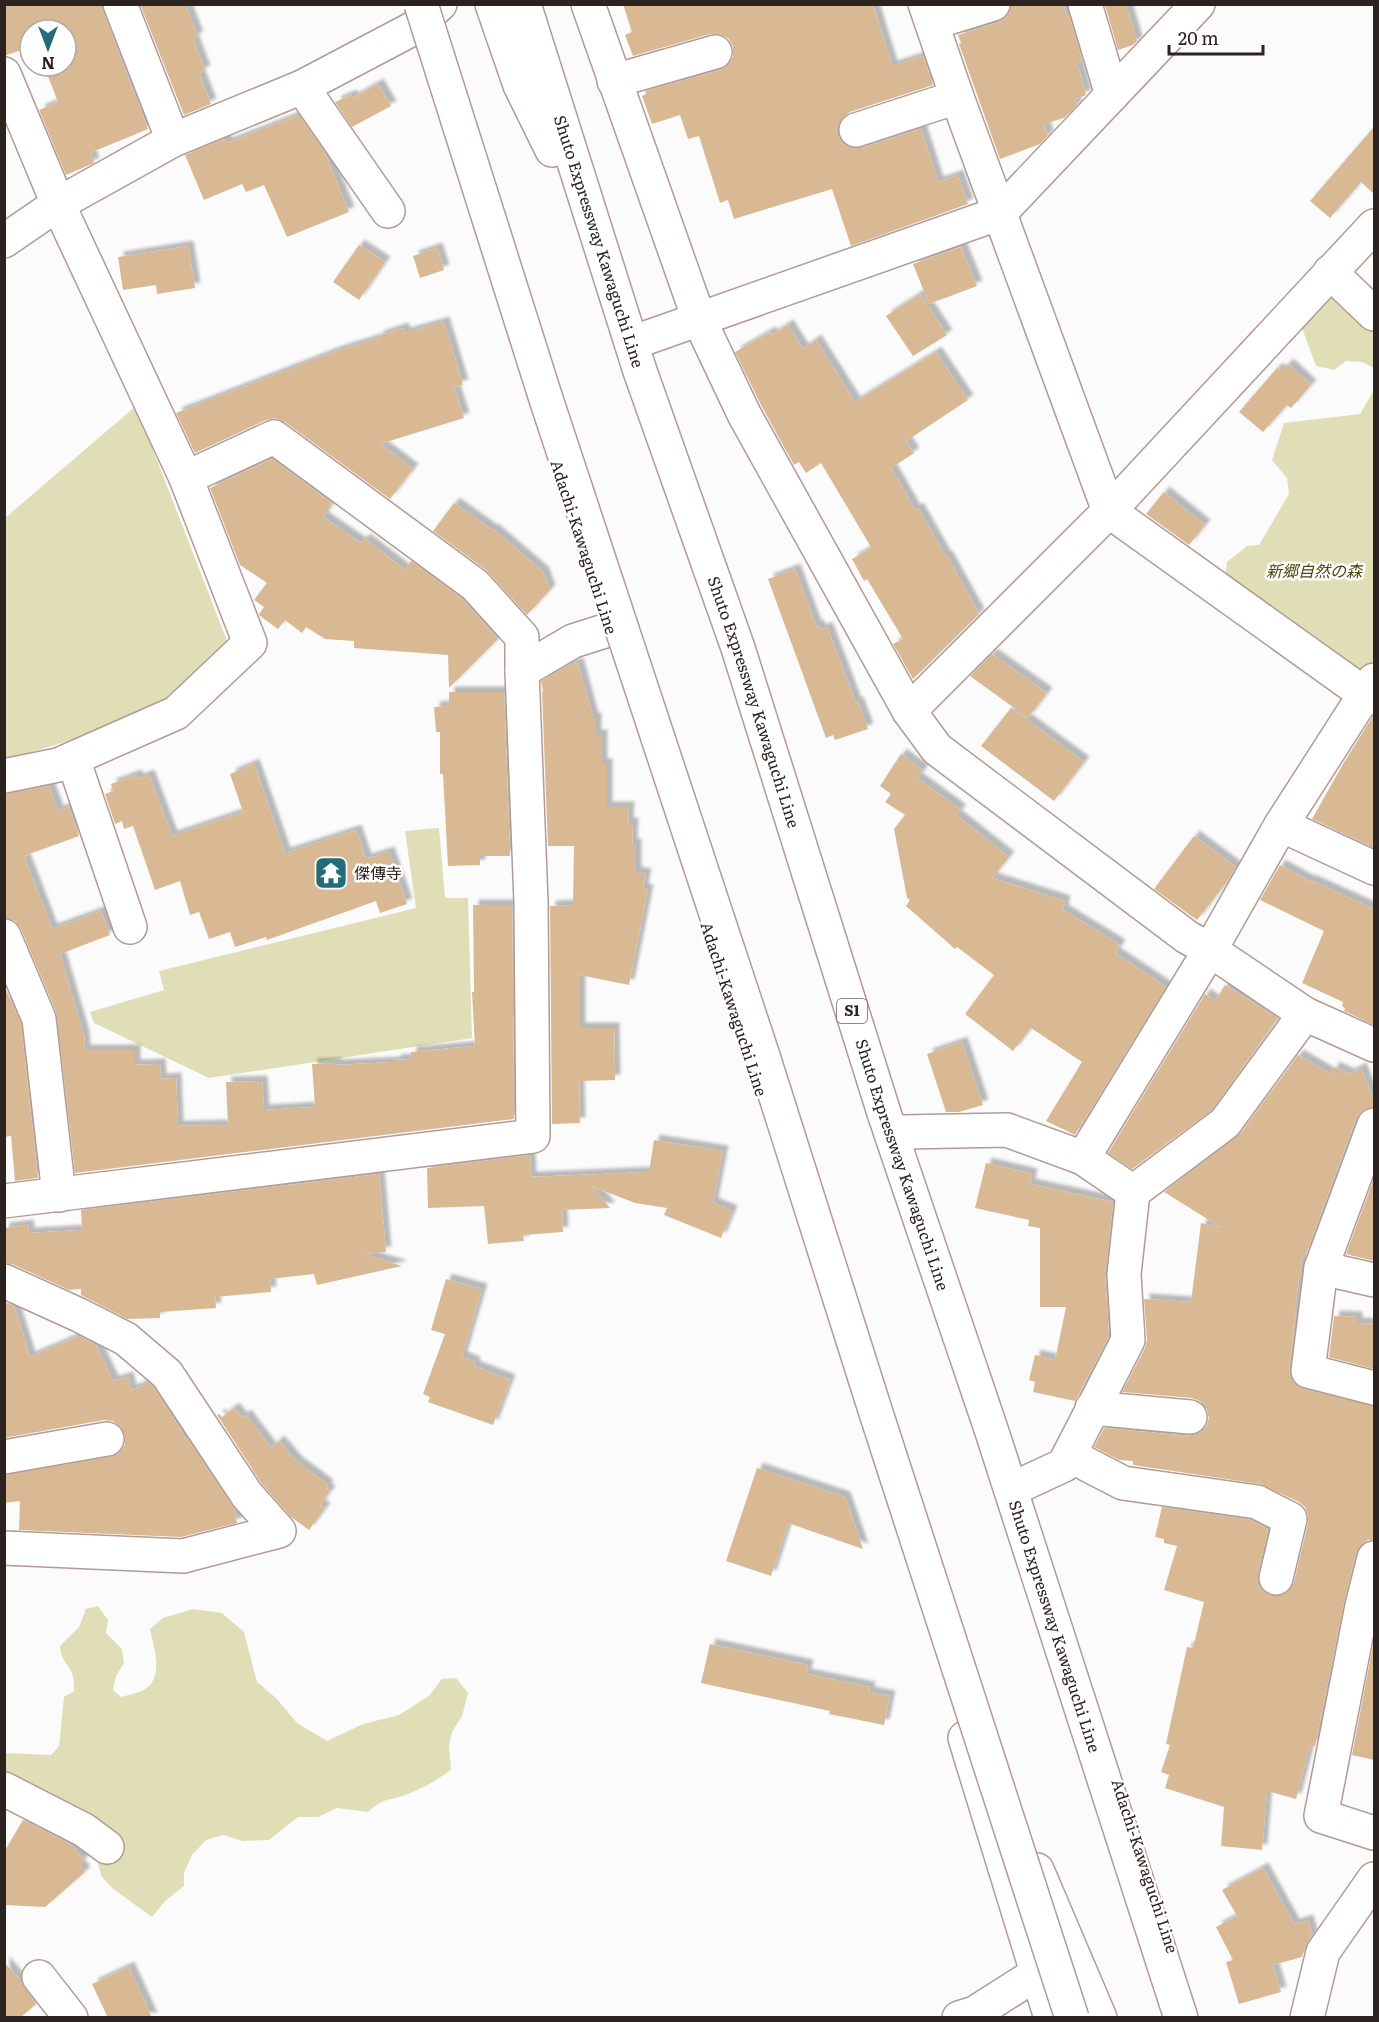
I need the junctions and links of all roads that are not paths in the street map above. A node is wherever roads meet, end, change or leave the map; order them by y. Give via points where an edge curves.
1 (120, 4) edge
2 (440, 4) edge
3 (492, 4) edge
4 (524, 4) edge
5 (538, 4) edge
6 (588, 4) edge
7 (993, 4) edge
8 (1085, 4) edge
9 (1198, 4) edge
10 (414, 12) edge
11 (928, 14) edge
12 (715, 52) dead end
13 (4, 74) edge
14 (614, 81) junction
15 (302, 87) junction
16 (1112, 95) junction
17 (957, 97) junction
18 (856, 130) dead end
19 (173, 140) junction
20 (58, 204) junction
21 (388, 211) dead end
22 (1000, 213) junction
23 (1374, 226) edge
24 (4, 241) edge
25 (598, 243) junction
26 (1330, 272) junction
27 (1374, 314) edge
28 (699, 319) junction
29 (643, 339) junction
30 (186, 478) junction
31 (1109, 511) junction
32 (611, 629) junction
33 (522, 671) junction
34 (1372, 691) edge
35 (909, 711) junction
36 (73, 759) junction
37 (4, 776) edge
38 (1281, 825) junction
39 (1374, 868) edge
40 (130, 927) dead end
41 (4, 936) edge
42 (1210, 950) junction
43 (1305, 1014) junction
44 (1374, 1045) edge
45 (1374, 1125) edge
46 (903, 1132) junction
47 (1083, 1158) junction
48 (1133, 1192) junction
49 (58, 1194) junction
50 (4, 1201) edge
51 (1321, 1268) junction
52 (1374, 1280) edge
53 (4, 1281) edge
54 (1374, 1388) edge
55 (1092, 1408) junction
56 (1190, 1417) dead end
57 (107, 1439) dead end
58 (1069, 1455) junction
59 (4, 1457) edge
60 (1023, 1484) junction
61 (4, 1548) edge
62 (1374, 1558) edge
63 (1276, 1578) dead end
64 (987, 1754) junction
65 (4, 1790) edge
66 (1374, 1833) edge
67 (107, 1847) dead end
68 (1374, 1879) edge
69 (1036, 1974) junction
70 (39, 1977) dead end
71 (71, 2018) edge
72 (959, 2018) edge
73 (1051, 2018) edge
74 (1072, 2018) edge
75 (1100, 2018) edge
76 (1181, 2018) edge
77 (1194, 2018) edge
78 (1307, 2018) edge

1 - 19 main road
2 - 10 main road
3 - 25 main road via 520,85
4 - 25 main road, Shuto Expressway Kawaguchi Line / S1
5 - 29 main road, Adachi-Kawaguchi Line
6 - 14 main road
7 - 11 main road
8 - 16 main road
9 - 16 main road
10 - 15 main road
10 - 32 main road, Adachi-Kawaguchi Line
10 - 64 main road, bridge via 759,1042
11 - 17 main road
12 - 14 main road
13 - 20 main road
14 - 28 main road
15 - 19 main road
15 - 21 main road
16 - 22 main road
17 - 18 main road
17 - 22 main road
19 - 20 main road
20 - 24 main road
20 - 30 main road
22 - 28 main road
22 - 31 main road
23 - 26 main road
25 - 76 main road, Shuto Expressway Kawaguchi Line / S1 via 738,648 885,1116 992,1432
26 - 27 main road
26 - 31 main road
28 - 29 main road
28 - 35 main road via 744,414
29 - 46 main road, Adachi-Kawaguchi Line via 744,630
30 - 33 main road via 274,437 475,585 522,637
30 - 36 main road via 250,643 176,712
31 - 34 main road
31 - 35 main road
32 - 33 main road via 573,641
32 - 69 main road, Adachi-Kawaguchi Line via 920,1588
33 - 49 main road via 531,902 533,1137
34 - 38 main road
35 - 42 main road via 937,749 1186,937
36 - 37 main road
36 - 40 main road
38 - 39 main road
38 - 42 main road
41 - 49 main road via 39,1019
42 - 43 main road
42 - 47 main road
43 - 44 main road
43 - 48 main road via 1225,1123
45 - 51 main road
46 - 47 main road via 1007,1130
46 - 60 main road, Adachi-Kawaguchi Line
47 - 48 main road
48 - 55 main road via 1124,1275 1128,1340
49 - 50 main road
51 - 52 main road
51 - 54 main road via 1308,1371
53 - 61 main road via 126,1339 167,1374 247,1495 279,1531 183,1556
55 - 56 main road
55 - 58 main road
57 - 59 main road
58 - 60 main road via 1064,1465
58 - 63 main road via 1123,1483 1257,1502 1290,1519
60 - 77 main road, Adachi-Kawaguchi Line
62 - 66 main road via 1321,1816
64 - 74 main road, bridge
64 - 75 main road, bridge
65 - 67 main road via 84,1830
68 - 78 main road via 1323,1952
69 - 72 main road via 975,2013
69 - 73 main road, Adachi-Kawaguchi Line
70 - 71 main road

